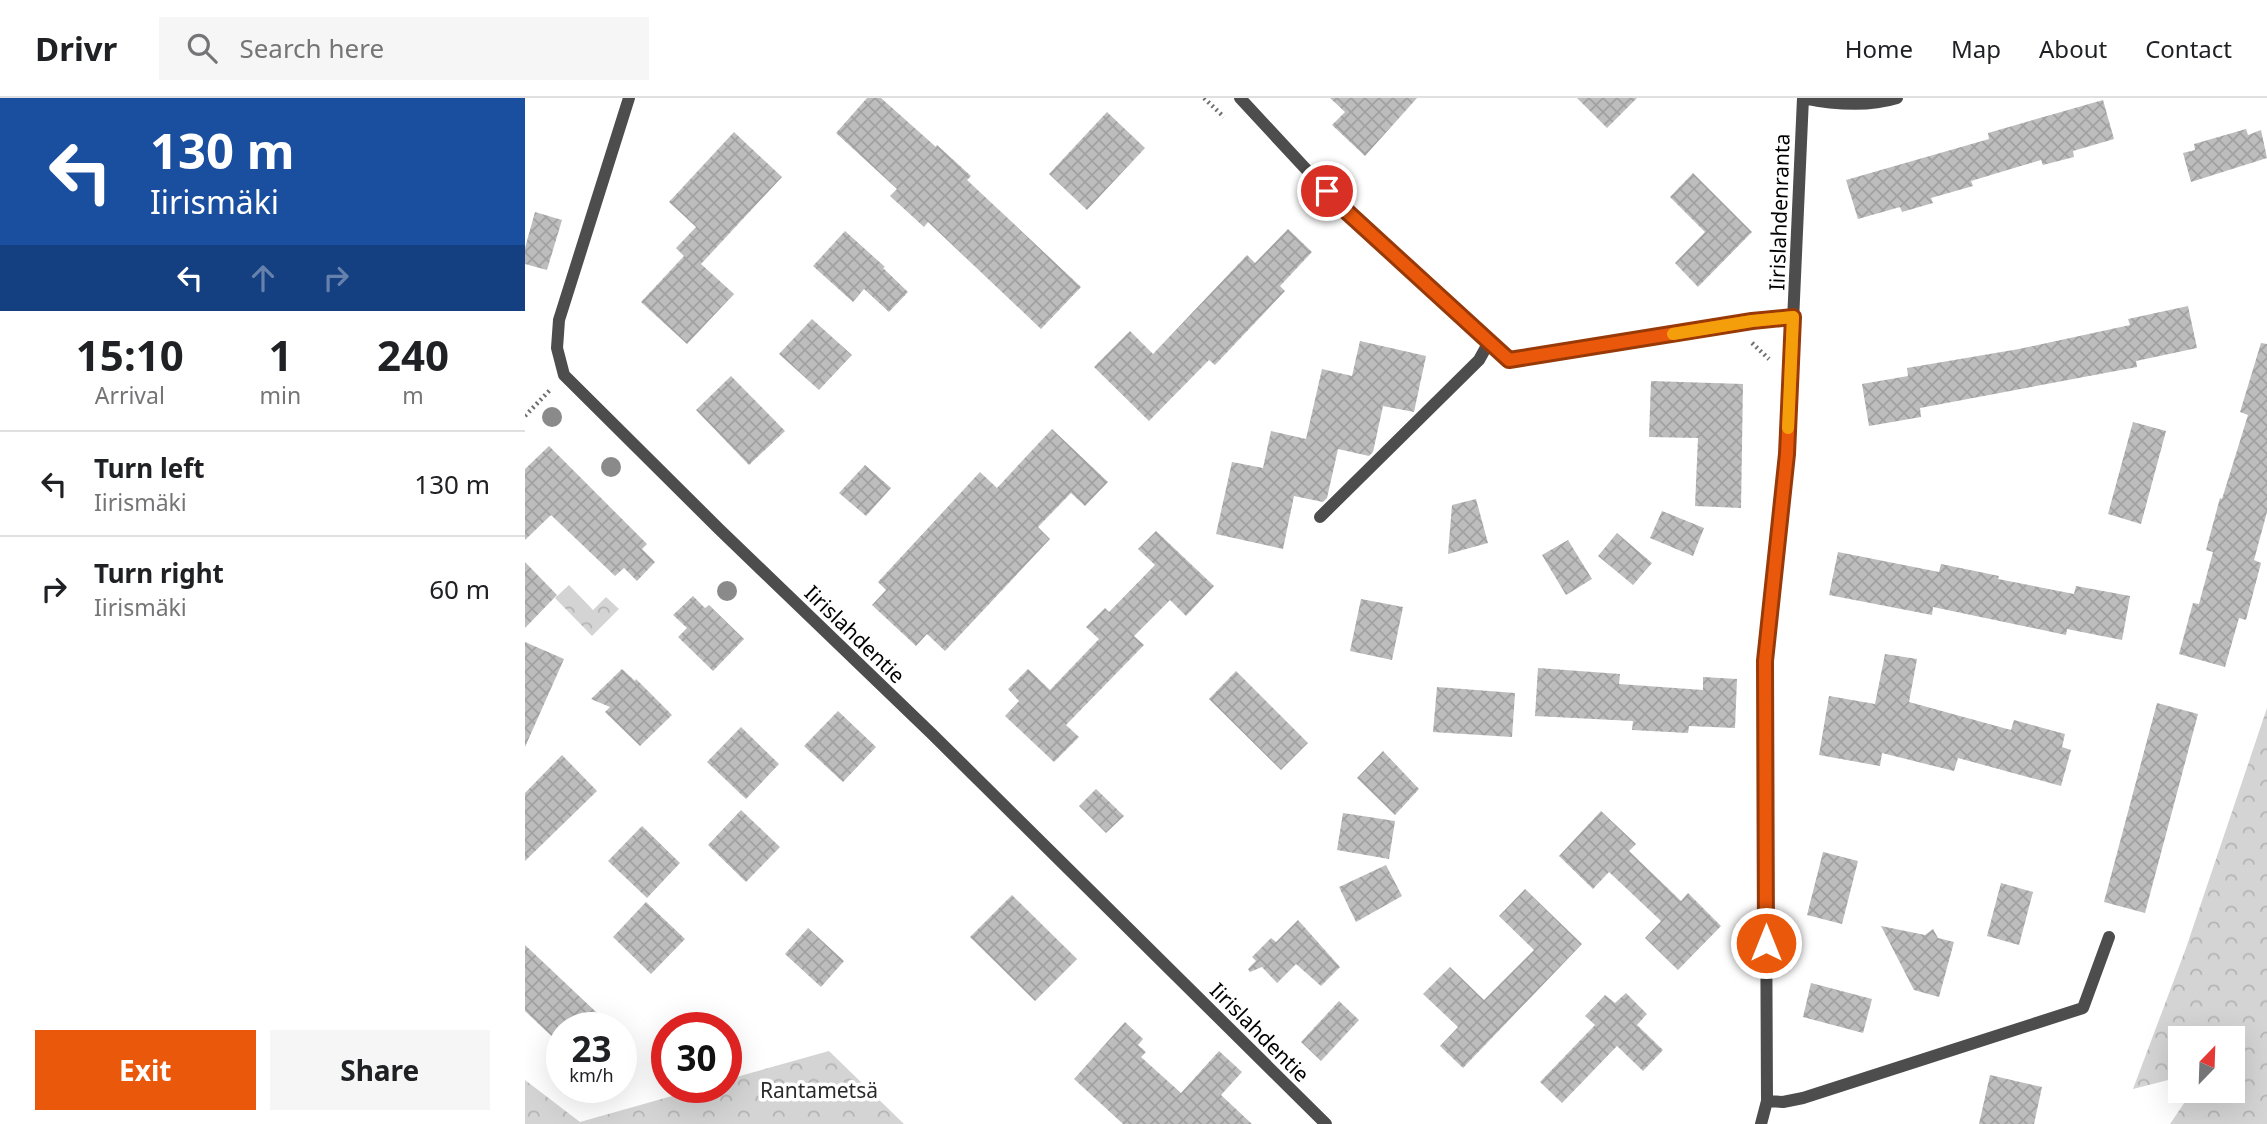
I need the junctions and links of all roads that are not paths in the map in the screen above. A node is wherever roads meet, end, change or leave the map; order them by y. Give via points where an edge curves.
1 (629, 98) edge
2 (1240, 98) edge
3 (1803, 98) edge
4 (1897, 98) edge
5 (1793, 317) junction
6 (1489, 342) junction
7 (1320, 517) dead end
8 (2109, 937) dead end
9 (1767, 1101) junction
10 (1326, 1124) edge
11 (1761, 1124) edge

1 - 10 street, Iirislahdentie via 559,320 557,348 564,375
2 - 6 street via 1345,210
3 - 4 street via 1829,104
3 - 5 street, Iirislahdenranta
5 - 6 street via 1509,360
5 - 9 street, Iirislahdenranta via 1787,454 1765,661
6 - 7 street via 1479,360
8 - 9 street via 2083,1008 1803,1098
9 - 11 street, Iirislahdenranta

